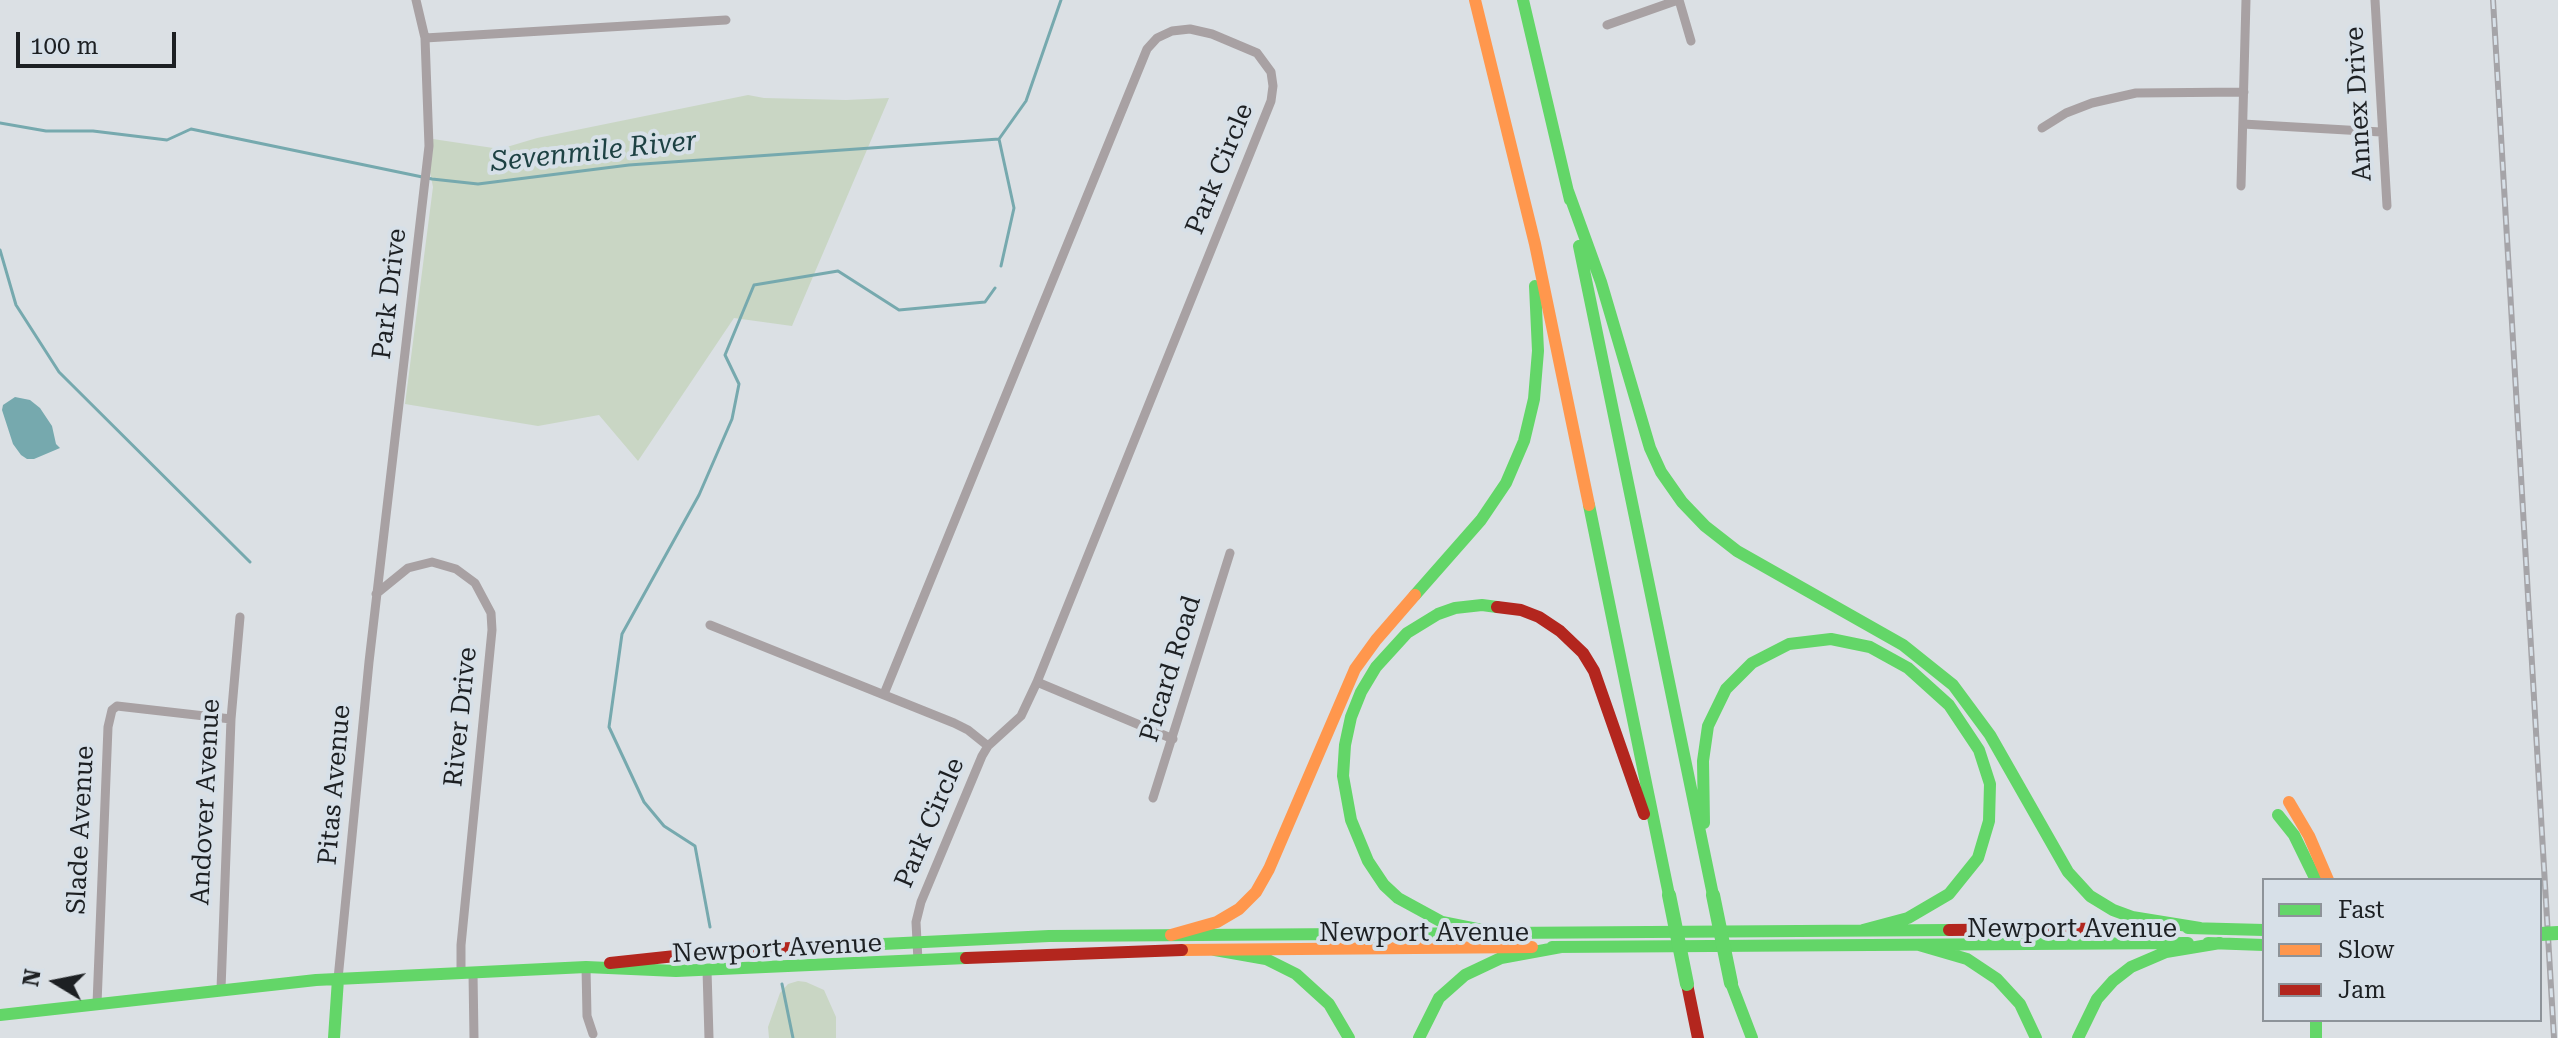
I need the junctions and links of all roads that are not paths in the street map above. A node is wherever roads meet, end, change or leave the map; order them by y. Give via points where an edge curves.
1 (416, 0) edge
2 (1475, 0) edge
3 (1523, 0) edge
4 (1679, 0) edge
5 (2246, 0) edge
6 (2375, 0) edge
7 (726, 20) dead end
8 (1607, 25) dead end
9 (425, 38) junction
10 (1691, 41) dead end
11 (2244, 92) junction
12 (2243, 124) junction
13 (2042, 128) dead end
14 (2381, 132) junction
15 (2241, 186) dead end
16 (1568, 191) junction
17 (2387, 206) dead end
18 (1532, 229) junction
19 (1230, 553) dead end
20 (376, 594) junction
21 (240, 617) dead end
22 (710, 625) dead end
23 (1037, 682) junction
24 (884, 694) junction
25 (231, 719) junction
26 (1173, 739) junction
27 (988, 746) junction
28 (1153, 798) dead end
29 (2289, 802) dead end
30 (2278, 815) dead end
31 (1704, 852) junction
32 (1661, 860) junction
33 (2315, 878) edge
34 (2327, 878) edge
35 (2200, 928) junction
36 (1863, 930) junction
37 (2262, 930) edge
38 (1492, 932) junction
39 (1171, 935) junction
40 (918, 941) junction
41 (2220, 943) junction
42 (1919, 945) junction
43 (2262, 945) edge
44 (1561, 947) junction
45 (1215, 950) junction
46 (918, 961) junction
47 (586, 967) junction
48 (707, 970) junction
49 (467, 973) junction
50 (338, 979) junction
51 (1731, 983) junction
52 (221, 989) junction
53 (97, 1004) junction
54 (0, 1015) edge
55 (1696, 1033) edge
56 (593, 1034) dead end
57 (334, 1038) edge
58 (474, 1038) edge
59 (709, 1038) edge
60 (1349, 1038) edge
61 (1419, 1038) edge
62 (1742, 1038) edge
63 (1752, 1038) edge
64 (2036, 1038) edge
65 (2078, 1038) edge

1 - 9 street, Park Drive
2 - 18 main road
3 - 16 main road
4 - 8 street
4 - 10 street
5 - 11 street
6 - 14 street, Annex Drive
7 - 9 street
9 - 20 street, Park Drive via 429,146
11 - 12 street
11 - 13 street via 2136,93 2092,103
12 - 14 street
12 - 15 street
14 - 17 street, Annex Drive
16 - 31 main road
16 - 35 main road via 1601,282 1645,435 1682,502 1737,551 1903,645 1944,677 1977,715 2063,864 2090,896 2123,914
18 - 32 main road
18 - 39 main road via 1537,376 1527,431 1506,483 1355,669 1256,892 1217,922
19 - 26 street, Picard Road
20 - 49 street, River Drive via 408,568 432,562 456,569 475,583 491,613 461,945
20 - 50 street, Pitas Avenue
21 - 25 street, Andover Avenue
22 - 24 street
23 - 24 street, Park Circle via 1271,101 1266,63 1257,53 1212,34 1172,31 1147,49
23 - 26 street
23 - 27 street, Park Circle via 1021,716
24 - 27 street via 954,723
25 - 52 street, Andover Avenue
25 - 53 street, Slade Avenue via 114,707 108,727
26 - 28 street, Picard Road
27 - 40 street, Park Circle via 921,902
29 - 34 main road
30 - 33 main road
31 - 36 main road via 1706,735 1732,682 1766,654 1806,640 1840,639 1879,651 1924,681 1963,723 1983,758 1991,802 1981,849 1956,888 1917,914
31 - 51 main road, bridge
32 - 38 main road via 1597,678 1572,641 1547,622 1512,608 1473,605 1438,614 1393,646 1361,692 1345,745 1346,798 1363,852 1391,892 1432,918
32 - 55 main road, bridge
35 - 36 main road, Newport Avenue
35 - 37 main road, Newport Avenue
36 - 38 main road, Newport Avenue
38 - 39 main road, Newport Avenue
39 - 40 main road, Newport Avenue
40 - 46 street, Park Circle
40 - 47 main road, Newport Avenue via 682,954
41 - 42 main road, Newport Avenue
41 - 43 main road, Newport Avenue
41 - 65 main road via 2166,952 2131,967 2097,999
42 - 44 main road, Newport Avenue
42 - 64 main road via 1967,959 1997,979 2020,1004
44 - 45 main road, Newport Avenue
44 - 61 main road via 1501,958 1465,975 1439,998
45 - 46 main road, Newport Avenue
45 - 60 main road via 1266,959 1296,974 1329,1004
46 - 48 main road, Newport Avenue
47 - 48 main road, Newport Avenue
47 - 49 main road, Newport Avenue
47 - 56 street via 587,1016
48 - 59 street
49 - 50 main road, Newport Avenue
49 - 58 street, River Drive
50 - 52 main road, Newport Avenue
50 - 57 main road
51 - 62 main road
51 - 63 main road
52 - 53 main road, Newport Avenue
53 - 54 main road, Newport Avenue

